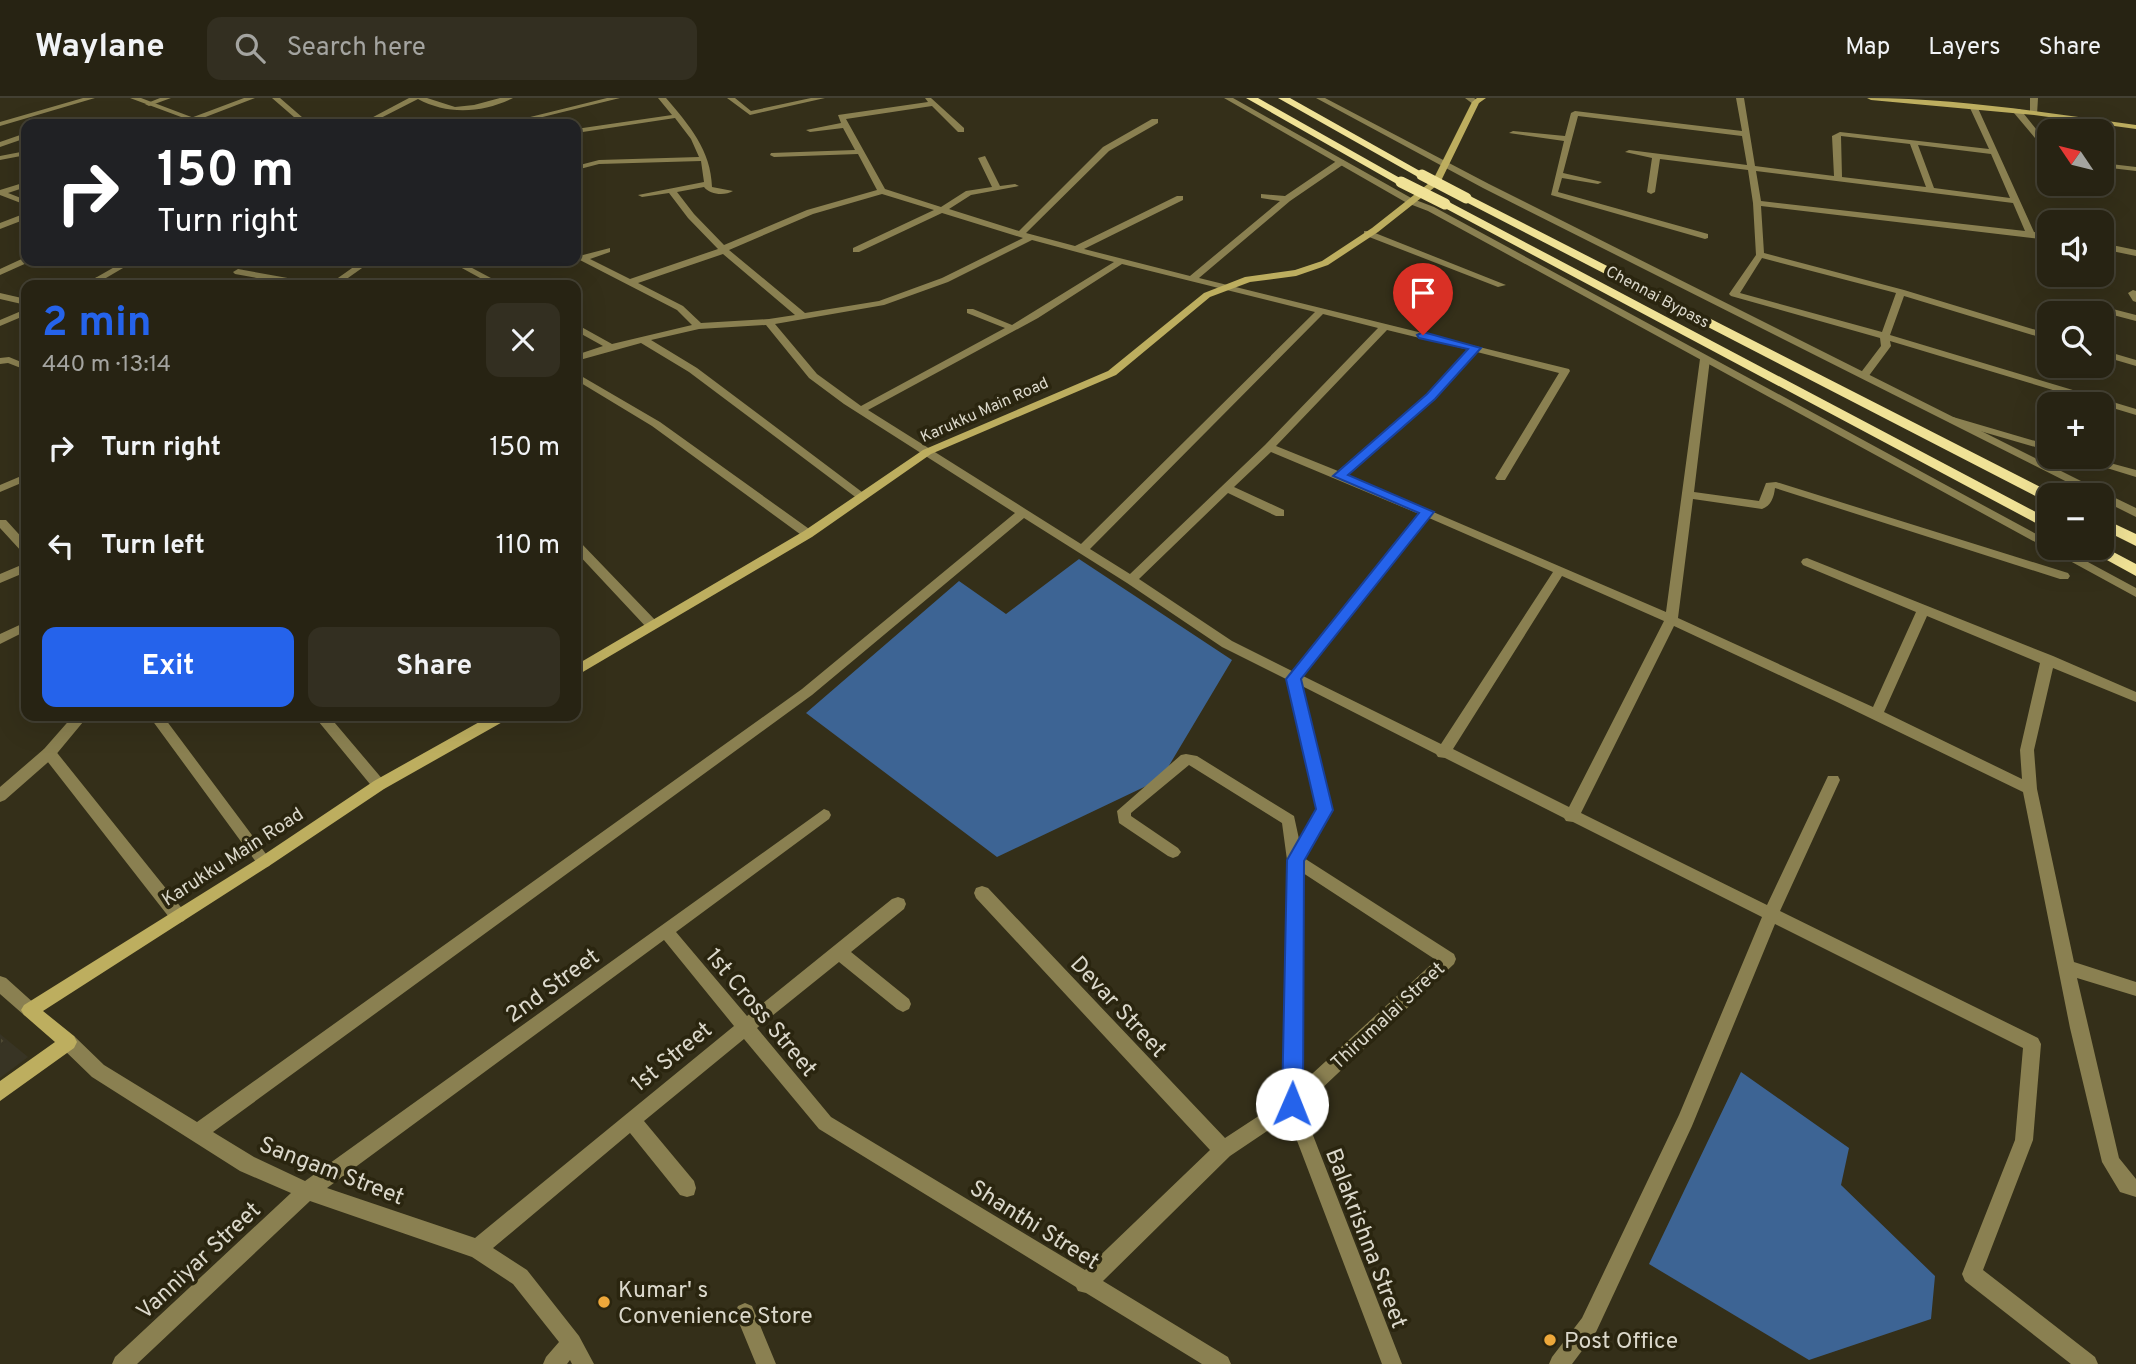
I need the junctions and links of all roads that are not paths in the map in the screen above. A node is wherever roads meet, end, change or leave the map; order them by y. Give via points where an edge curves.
1 (91, 98) edge
2 (135, 98) edge
3 (167, 98) edge
4 (251, 98) edge
5 (276, 98) edge
6 (415, 98) edge
7 (421, 98) edge
8 (509, 98) edge
9 (617, 98) edge
10 (662, 98) edge
11 (731, 98) edge
12 (821, 98) edge
13 (1227, 98) edge
14 (1251, 98) edge
15 (1283, 98) edge
16 (1320, 98) edge
17 (1740, 98) edge
18 (1871, 98) edge
19 (2034, 98) edge
20 (1476, 99) edge
21 (930, 101) edge
22 (149, 104) junction
23 (1974, 107) junction
24 (2017, 111) junction
25 (2034, 113) junction
26 (677, 116) junction
27 (192, 119) joint
28 (300, 119) edge
29 (374, 119) edge
30 (527, 119) edge
31 (1155, 121) dead end
32 (0, 124) edge
33 (845, 125) junction
34 (2136, 127) edge
35 (581, 130) edge
36 (810, 130) dead end
37 (961, 130) dead end
38 (1513, 133) dead end
39 (1746, 135) junction
40 (2037, 135) edge
41 (21, 138) edge
42 (1569, 139) junction
43 (1914, 144) junction
44 (0, 145) edge
45 (860, 152) junction
46 (1629, 152) dead end
47 (1995, 152) junction
48 (21, 154) edge
49 (774, 155) dead end
50 (1656, 156) junction
51 (0, 158) edge
52 (982, 158) dead end
53 (704, 159) junction
54 (1342, 162) junction
55 (1444, 163) junction
56 (581, 166) edge
57 (1752, 166) junction
58 (2114, 166) edge
59 (2136, 169) edge
60 (1559, 175) junction
61 (1838, 178) junction
62 (1598, 182) dead end
63 (708, 184) junction
64 (21, 186) edge
65 (1015, 186) dead end
66 (997, 188) junction
67 (671, 190) junction
68 (1931, 190) junction
69 (729, 191) dead end
70 (882, 191) junction
71 (1651, 192) dead end
72 (1, 193) edge
73 (642, 195) dead end
74 (1264, 196) dead end
75 (1180, 198) dead end
76 (1287, 199) junction
77 (21, 201) edge
78 (1410, 201) junction
79 (2017, 201) junction
80 (1757, 203) junction
81 (943, 209) junction
82 (21, 218) edge
83 (0, 226) edge
84 (1367, 233) junction
85 (2031, 234) junction
86 (2037, 235) edge
87 (1026, 236) junction
88 (1705, 236) dead end
89 (2114, 248) edge
90 (1076, 249) junction
91 (607, 250) dead end
92 (724, 250) junction
93 (856, 250) dead end
94 (2136, 253) edge
95 (1760, 255) junction
96 (581, 256) edge
97 (581, 257) edge
98 (1121, 261) junction
99 (21, 262) edge
100 (122, 266) edge
101 (360, 266) edge
102 (463, 266) edge
103 (0, 272) edge
104 (238, 272) dead end
105 (1193, 278) junction
106 (98, 280) edge
107 (282, 280) edge
108 (340, 280) edge
109 (489, 280) edge
110 (631, 282) junction
111 (1501, 285) dead end
112 (1228, 287) junction
113 (1901, 292) junction
114 (0, 296) edge
115 (21, 301) edge
116 (1322, 310) junction
117 (970, 311) dead end
118 (2114, 312) edge
119 (21, 314) edge
120 (804, 317) junction
121 (2136, 318) edge
122 (769, 322) junction
123 (0, 323) edge
124 (699, 326) junction
125 (1385, 326) junction
126 (1012, 328) junction
127 (581, 330) edge
128 (2037, 333) edge
129 (1885, 336) junction
130 (642, 339) junction
131 (611, 346) junction
132 (1476, 348) junction
133 (581, 356) edge
134 (2114, 357) edge
135 (1705, 359) junction
136 (0, 361) edge
137 (2136, 363) edge
138 (21, 365) edge
139 (1864, 375) junction
140 (581, 379) edge
141 (861, 410) junction
142 (2136, 412) edge
143 (1953, 420) junction
144 (2037, 444) edge
145 (1269, 447) junction
146 (927, 452) junction
147 (2114, 468) edge
148 (2136, 474) edge
149 (1339, 476) junction
150 (1501, 478) dead end
151 (21, 479) edge
152 (2077, 483) edge
153 (1227, 488) junction
154 (0, 489) edge
155 (2037, 491) edge
156 (1687, 495) junction
157 (862, 497) junction
158 (2114, 502) edge
159 (1427, 512) junction
160 (1023, 513) junction
161 (1280, 513) dead end
162 (2136, 513) edge
163 (2037, 519) edge
164 (2, 523) dead end
165 (2114, 529) edge
166 (808, 534) junction
167 (2037, 539) edge
168 (2136, 541) edge
169 (21, 544) edge
170 (1083, 549) junction
171 (581, 550) edge
172 (2114, 559) edge
173 (2075, 560) edge
174 (1807, 562) dead end
175 (21, 569) edge
176 (1560, 570) junction
177 (2136, 571) edge
178 (2064, 576) dead end
179 (0, 579) edge
180 (1131, 580) junction
181 (2136, 593) edge
182 (1924, 609) junction
183 (1672, 618) junction
184 (652, 625) junction
185 (21, 629) edge
186 (0, 640) edge
187 (2048, 659) junction
188 (581, 668) edge
189 (1293, 679) junction
190 (2136, 697) edge
191 (1877, 713) junction
192 (77, 721) edge
193 (160, 721) edge
194 (325, 721) edge
195 (492, 721) edge
196 (48, 753) junction
197 (1443, 753) junction
198 (1833, 780) dead end
199 (379, 785) junction
200 (2030, 789) junction
201 (0, 796) edge
202 (824, 815) dead end
203 (1571, 817) junction
204 (1173, 852) dead end
205 (1295, 860) junction
206 (264, 862) junction
207 (982, 893) dead end
208 (898, 904) dead end
209 (1771, 914) junction
210 (178, 916) junction
211 (666, 931) junction
212 (839, 953) junction
213 (2068, 968) junction
214 (0, 983) edge
215 (2136, 989) edge
216 (903, 1004) dead end
217 (30, 1010) junction
218 (745, 1028) junction
219 (68, 1042) junction
220 (0, 1092) edge
221 (1292, 1104) junction
222 (631, 1120) junction
223 (825, 1123) joint
224 (197, 1133) junction
225 (1223, 1150) junction
226 (687, 1188) dead end
227 (2136, 1188) edge
228 (307, 1191) junction
229 (477, 1248) junction
230 (1085, 1284) junction
231 (746, 1313) dead end
232 (572, 1343) junction
233 (122, 1364) edge
234 (553, 1364) edge
235 (584, 1364) edge
236 (766, 1364) edge
237 (1221, 1364) edge
238 (1392, 1364) edge
239 (1559, 1364) edge
240 (2088, 1364) edge

1 - 32 street
2 - 22 street
3 - 22 street
4 - 27 street
5 - 28 street
6 - 29 street
7 - 8 street via 455,110
9 - 30 street
10 - 26 street
11 - 12 street via 749,113
13 - 54 street
14 - 163 highway, Chennai Bypass, bridge
15 - 155 highway, Chennai Bypass, bridge via 1466,198
16 - 55 street
17 - 39 street
18 - 23 main road
19 - 25 street
20 - 55 main road, Karukku Main Road
21 - 33 street via 841,117
21 - 37 street
22 - 27 street
23 - 24 main road
23 - 47 street
24 - 25 main road
24 - 40 street
25 - 34 main road
26 - 35 street
26 - 53 street via 699,144
31 - 87 street via 1106,149
33 - 36 street
33 - 45 street
38 - 42 street
39 - 42 street via 1575,113
39 - 57 street
41 - 44 street
42 - 60 street
43 - 47 street
43 - 61 street via 1837,134
43 - 68 street
45 - 49 street
45 - 70 street
46 - 50 street
47 - 79 street
48 - 51 street
50 - 57 street
50 - 71 street
52 - 66 street
53 - 56 street via 593,162
53 - 63 street
54 - 76 street
54 - 78 street
55 - 78 main road, Karukku Main Road via 1437,181
55 - 139 street
57 - 61 street
57 - 80 street
58 - 59 street
60 - 62 street
60 - 88 street via 1553,193
61 - 68 street
63 - 67 street
63 - 69 street via 712,191
64 - 72 street
65 - 66 street
66 - 81 street via 969,193
67 - 73 street
67 - 92 street
68 - 79 street
70 - 81 street
70 - 92 street via 810,212
72 - 77 street
74 - 76 street
75 - 90 street
76 - 105 street
78 - 84 main road, Karukku Main Road
78 - 135 street
79 - 85 street
80 - 85 street
80 - 95 street
81 - 87 street
81 - 93 street
82 - 83 street
84 - 111 street
84 - 112 main road, Karukku Main Road via 1325,263
85 - 86 street
87 - 90 street
87 - 120 street via 988,261 916,291 881,303
89 - 94 street
90 - 98 street
91 - 96 street
92 - 110 street
92 - 120 street
95 - 113 street
95 - 129 street via 1734,294
97 - 110 street
98 - 105 street
98 - 126 street
99 - 103 street
100 - 106 street
101 - 108 street
102 - 109 street
104 - 107 street
105 - 112 street
110 - 124 street via 684,311
112 - 116 street
112 - 146 main road, Karukku Main Road via 1207,295 1112,373
113 - 128 street
113 - 129 street
114 - 115 street
116 - 125 street
116 - 170 street
117 - 126 street
118 - 121 street
119 - 123 street
120 - 122 street
122 - 124 street
122 - 141 street via 813,376
124 - 130 street
125 - 132 street
125 - 145 street
126 - 141 street
127 - 131 street
129 - 139 street via 1886,345
129 - 142 street
130 - 131 street
130 - 157 street via 693,370
131 - 133 street
132 - 149 street via 1431,396
132 - 150 street via 1561,369 1565,374
134 - 137 street
135 - 156 street
135 - 167 street
136 - 138 street
139 - 143 street
140 - 166 street via 656,424
141 - 146 street
143 - 144 street
143 - 152 street
145 - 149 street
145 - 153 street
146 - 157 main road, Karukku Main Road
146 - 160 street
147 - 148 street
149 - 159 street
151 - 154 street
153 - 161 street
153 - 180 street
156 - 178 street via 1762,505 1770,485 1776,485
156 - 183 street
157 - 166 main road, Karukku Main Road
158 - 162 street
159 - 176 street
159 - 189 street
160 - 170 street
160 - 224 street via 807,692
164 - 169 street
165 - 168 highway
166 - 184 main road, Karukku Main Road
170 - 180 street
171 - 184 street
172 - 177 highway
173 - 181 street
174 - 182 street
175 - 179 street
176 - 183 street
176 - 197 street
180 - 189 street via 1227,644
182 - 187 street
182 - 191 street
183 - 191 street
183 - 203 street
184 - 188 main road, Karukku Main Road
185 - 186 street
187 - 190 street
187 - 200 street via 2027,750
189 - 197 street
189 - 205 street via 1325,810
191 - 200 street
192 - 196 street
193 - 206 street
194 - 199 street
195 - 199 main road, Karukku Main Road
196 - 201 street
196 - 210 street
197 - 203 street
198 - 209 street
199 - 206 main road, Karukku Main Road
200 - 213 street
202 - 211 street, 2nd Street
203 - 209 street
204 - 205 street via 1124,819 1124,811 1186,759 1289,820
205 - 221 street, Balakrishna Street
205 - 221 street, Thirumalai Street via 1448,959
206 - 210 main road, Karukku Main Road
207 - 225 street, Devar Street
208 - 212 street, 1st Street
209 - 239 street via 1686,1120 1601,1301
209 - 240 street via 2032,1044 2024,1140 1972,1274
210 - 217 main road, Karukku Main Road
211 - 218 street, 1st Cross Street
211 - 228 street, 2nd Street
212 - 216 street
212 - 218 street, 1st Street
213 - 215 street
213 - 227 street via 2111,1162 2127,1185
214 - 217 street
217 - 219 main road
218 - 222 street, 1st Street
218 - 223 street, 1st Cross Street
219 - 220 main road
219 - 224 street, Sangam Street via 98,1070
221 - 225 street, Thirumalai Street
221 - 238 street, Balakrishna Street
222 - 226 street
222 - 229 street, 1st Street
223 - 230 street, Shanthi Street
224 - 228 street, Sangam Street via 247,1164
225 - 230 street, Thirumalai Street
228 - 229 street, Sangam Street
228 - 233 street, Vanniyar Street
229 - 232 street, Sangam Street via 520,1277
230 - 237 street, Shanthi Street
231 - 236 street
232 - 234 street
232 - 235 street, Sangam Street

